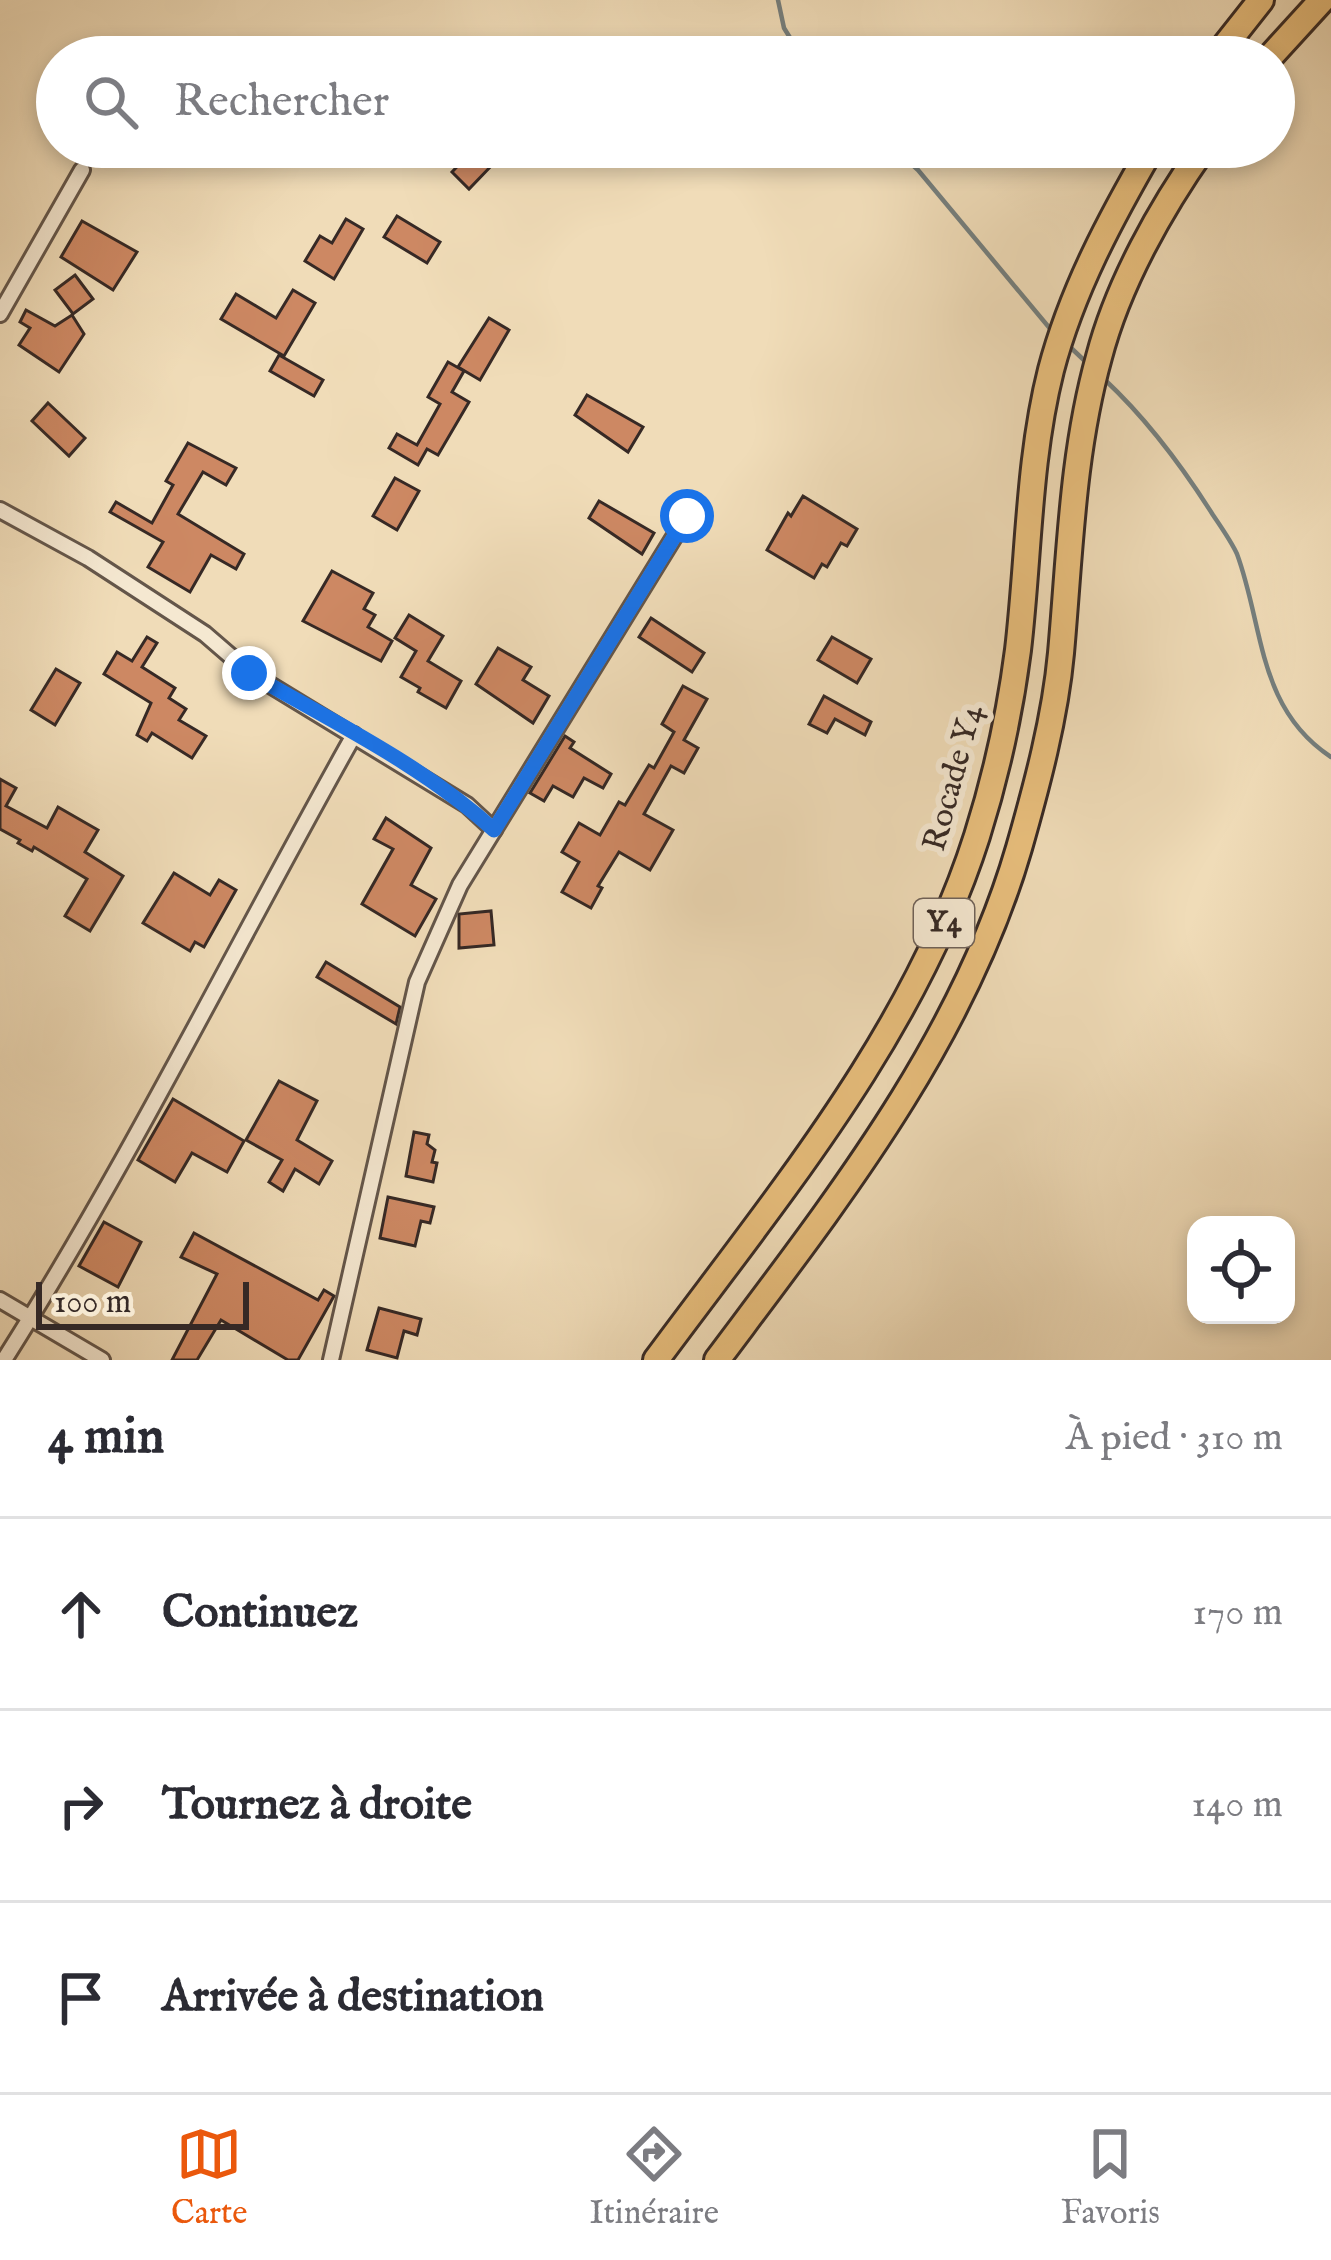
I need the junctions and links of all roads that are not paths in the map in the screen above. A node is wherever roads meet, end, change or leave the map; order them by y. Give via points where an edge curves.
1 (1262, 0) edge
2 (1322, 0) edge
3 (1233, 36) edge
4 (1289, 36) edge
5 (1141, 168) edge
6 (1192, 168) edge
7 (82, 170) dead end
8 (0, 314) edge
9 (0, 510) edge
10 (687, 516) dead end
11 (354, 735) junction
12 (494, 830) junction
13 (0, 1300) edge
14 (31, 1317) junction
15 (4, 1360) edge
16 (103, 1360) edge
17 (331, 1360) edge
18 (656, 1360) edge
19 (717, 1360) edge

1 - 3 highway
2 - 4 highway
5 - 18 highway, Rocade Y4 / Y4 via 1083,279 1052,369 1002,738 977,836 939,935 873,1062
6 - 19 highway, Y4 via 1148,242 1100,354 1078,454 1057,679 1018,850 985,947 915,1082
7 - 8 street
9 - 11 street via 88,558 205,634 249,673
10 - 12 street
11 - 12 street
11 - 14 street
12 - 17 street via 417,982
13 - 14 street
14 - 15 street
14 - 16 street

